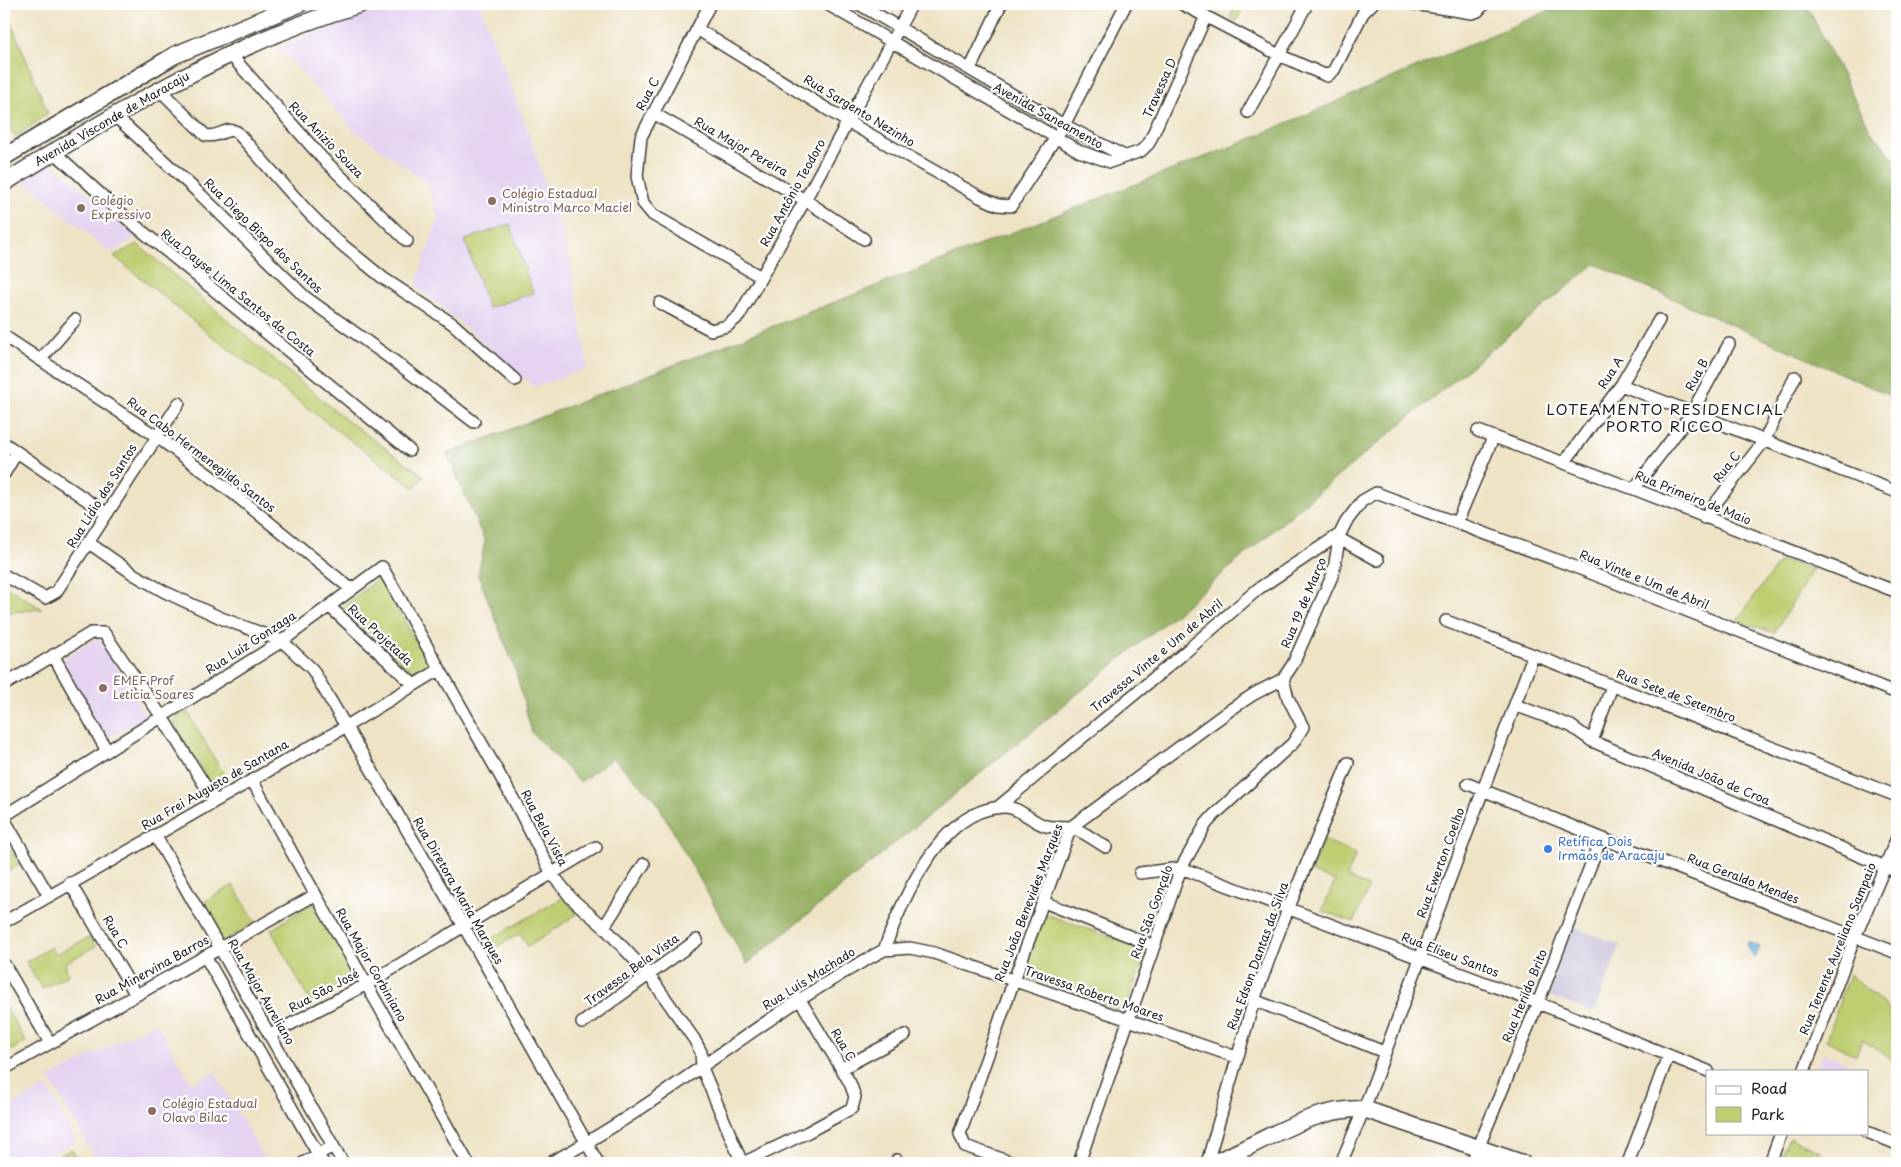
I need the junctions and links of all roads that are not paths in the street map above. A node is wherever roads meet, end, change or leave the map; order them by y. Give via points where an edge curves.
1 (299, 4) edge
2 (361, 4) edge
3 (710, 4) edge
4 (827, 4) edge
5 (859, 4) edge
6 (912, 4) edge
7 (1002, 4) edge
8 (1126, 4) edge
9 (1182, 4) edge
10 (1307, 4) edge
11 (1372, 4) edge
12 (1414, 4) edge
13 (1484, 4) edge
14 (1206, 16) junction
15 (899, 27) junction
16 (697, 30) junction
17 (891, 42) junction
18 (229, 53) junction
19 (1279, 55) junction
20 (970, 69) junction
21 (159, 89) junction
22 (1248, 112) dead end
23 (653, 113) junction
24 (114, 115) junction
25 (848, 122) junction
26 (1064, 125) junction
27 (1056, 138) junction
28 (54, 152) junction
29 (1124, 156) junction
30 (4, 158) edge
31 (4, 183) edge
32 (805, 200) junction
33 (864, 239) dead end
34 (407, 241) dead end
35 (761, 277) junction
36 (660, 303) dead end
37 (75, 320) dead end
38 (1659, 320) dead end
39 (4, 336) edge
40 (1729, 344) dead end
41 (41, 359) junction
42 (1795, 377) dead end
43 (515, 380) dead end
44 (1621, 385) junction
45 (178, 403) dead end
46 (1692, 414) junction
47 (474, 422) dead end
48 (1478, 431) dead end
49 (156, 436) junction
50 (1493, 438) junction
51 (1764, 441) junction
52 (4, 443) edge
53 (409, 450) dead end
54 (17, 452) junction
55 (1564, 463) junction
56 (4, 474) edge
57 (1634, 489) junction
58 (1897, 492) edge
59 (106, 514) junction
60 (1704, 518) junction
61 (1457, 522) junction
62 (1340, 536) junction
63 (89, 543) junction
64 (1378, 560) dead end
65 (382, 566) joint
66 (4, 575) edge
67 (351, 589) junction
68 (1897, 592) edge
69 (329, 606) junction
70 (1446, 621) dead end
71 (282, 642) junction
72 (53, 655) junction
73 (1533, 656) junction
74 (439, 670) junction
75 (1283, 680) junction
76 (412, 684) junction
77 (4, 685) edge
78 (1612, 686) junction
79 (1897, 693) edge
80 (1515, 705) junction
81 (162, 717) junction
82 (345, 727) junction
83 (1592, 742) junction
84 (107, 751) junction
85 (1348, 763) dead end
86 (252, 780) junction
87 (1468, 784) dead end
88 (1483, 790) junction
89 (1897, 796) edge
90 (214, 800) junction
91 (997, 808) junction
92 (4, 818) edge
93 (1071, 827) junction
94 (155, 835) junction
95 (1601, 838) junction
96 (1897, 838) edge
97 (596, 847) dead end
98 (1106, 847) dead end
99 (644, 864) dead end
100 (1181, 868) junction
101 (1886, 868) junction
102 (1897, 872) edge
103 (1140, 873) dead end
104 (552, 874) junction
105 (70, 883) junction
106 (315, 895) junction
107 (49, 896) junction
108 (1044, 902) junction
109 (1289, 909) junction
110 (4, 922) edge
111 (463, 925) junction
112 (604, 927) junction
113 (1856, 937) junction
114 (697, 940) dead end
115 (1154, 946) junction
116 (220, 948) junction
117 (884, 950) junction
118 (1897, 953) edge
119 (205, 956) junction
120 (1420, 958) junction
121 (4, 964) edge
122 (649, 975) junction
123 (1014, 980) junction
124 (367, 984) junction
125 (136, 995) junction
126 (799, 998) junction
127 (1254, 1000) junction
128 (1538, 1003) junction
129 (1127, 1021) junction
130 (582, 1023) dead end
131 (270, 1035) junction
132 (905, 1035) dead end
133 (50, 1043) junction
134 (1384, 1052) junction
135 (1668, 1056) junction
136 (1236, 1057) junction
137 (702, 1068) junction
138 (4, 1069) edge
139 (841, 1069) junction
140 (1706, 1070) edge
141 (1804, 1070) edge
142 (1364, 1109) junction
143 (1868, 1132) edge
144 (1781, 1134) edge
145 (586, 1144) junction
146 (1897, 1144) edge
147 (333, 1146) junction
148 (1475, 1156) edge
149 (321, 1159) edge
150 (303, 1163) edge
151 (343, 1163) edge
152 (468, 1163) edge
153 (550, 1163) edge
154 (598, 1163) edge
155 (743, 1163) edge
156 (1013, 1163) edge
157 (1079, 1163) edge
158 (1207, 1163) edge
159 (1213, 1163) edge
160 (1341, 1163) edge
161 (1522, 1163) edge
162 (1628, 1163) edge
163 (1770, 1163) edge

1 - 30 main road, Avenida Visconde de Maracaju via 175,55
2 - 18 main road, Avenida Visconde de Maracaju
3 - 16 street, Rua C
4 - 17 street, Avenida Saneamento
5 - 15 street, Avenida Saneamento
6 - 15 street, Rua Antônio Teodoro
7 - 20 street
8 - 26 street
9 - 14 street
10 - 19 street
11 - 19 street via 1363,13 1334,70 1327,76
12 - 13 street via 1472,13
14 - 19 street
14 - 29 street, Travessa D via 1152,140 1141,152
15 - 17 street, Rua Antônio Teodoro
15 - 20 street, Avenida Saneamento
16 - 23 street, Rua C
16 - 25 street, Rua Sargento Nezinho
17 - 25 street, Rua Antônio Teodoro
17 - 27 street, Avenida Saneamento
18 - 21 main road, Avenida Visconde de Maracaju
18 - 34 street, Rua Anizio Souza via 322,158
19 - 22 street
20 - 26 street, Avenida Saneamento
21 - 24 main road, Avenida Visconde de Maracaju
21 - 43 street via 205,135 213,137 228,130 237,132 335,239 383,278 454,324
23 - 32 street, Rua Major Pereira
23 - 35 street, Rua C via 641,137 637,176 648,211
24 - 28 main road, Avenida Visconde de Maracaju
24 - 47 street, Rua Diego Bispo dos Santos via 305,297
25 - 27 street, Rua Sargento Nezinho via 980,197 1010,206
25 - 32 street, Rua Antônio Teodoro
26 - 27 street
26 - 29 street, Avenida Saneamento
27 - 29 street, Avenida Saneamento via 1105,162
28 - 31 main road, Avenida Visconde de Maracaju
28 - 53 street, Rua Dayse Lima Santos da Costa via 131,222
32 - 33 street, Rua Major Pereira
32 - 35 street, Rua Antônio Teodoro
35 - 36 street, Rua Antônio Teodoro via 739,316 727,326 717,329 711,330
37 - 41 street
38 - 44 street, Rua A
39 - 41 street, Rua Cabo Hermenegildo Santos
40 - 46 street, Rua B
41 - 49 street, Rua Cabo Hermenegildo Santos
42 - 51 street, Rua C
44 - 46 street
44 - 55 street, Rua A
45 - 49 street, Rua Lídio dos Santos
46 - 51 street
46 - 57 street, Rua B
48 - 50 street, Rua Primeiro de Maio
49 - 59 street, Rua Lídio dos Santos
49 - 67 street, Rua Cabo Hermenegildo Santos via 233,493
50 - 55 street, Rua Primeiro de Maio
50 - 61 street
51 - 58 street
51 - 60 street, Rua C
52 - 54 street
54 - 56 street
54 - 59 street
55 - 57 street, Rua Primeiro de Maio
57 - 60 street, Rua Primeiro de Maio
59 - 63 street, Rua Lídio dos Santos
60 - 68 street, Rua Primeiro de Maio
61 - 62 street, Rua Vinte e Um de Abril via 1380,493 1362,501
61 - 79 street, Rua Vinte e Um de Abril
62 - 64 street
62 - 75 street, Rua 19 de Março via 1333,574
62 - 91 street, Travessa Vinte e Um de Abril via 1258,589
63 - 66 street, Rua Lídio dos Santos via 52,596 45,598
63 - 71 street, Rua Diretora Maria Marques via 165,592
65 - 67 street, Rua Luiz Gonzaga
65 - 74 street, Rua Bela Vista
67 - 69 street, Rua Luiz Gonzaga
69 - 71 street, Rua Luiz Gonzaga
69 - 76 street, Rua Projetada
70 - 73 street, Rua Sete de Setembro
71 - 81 street, Rua Luiz Gonzaga
71 - 82 street, Rua Diretora Maria Marques via 312,668
72 - 77 street
72 - 81 street via 92,633 104,633
72 - 84 street
73 - 78 street, Rua Sete de Setembro
73 - 80 street, Rua Ewerton Coelho
74 - 76 street, Rua Frei Augusto de Santana
74 - 104 street, Rua Bela Vista
75 - 93 street, Rua João Benevides Marques via 1230,710
75 - 100 street, Rua São Gonçalo via 1303,727 1294,743 1214,814
76 - 82 street, Rua Frei Augusto de Santana
78 - 83 street
78 - 89 street, Rua Sete de Setembro
80 - 83 street, Avenida João de Croa via 1572,726
80 - 88 street, Rua Ewerton Coelho
81 - 84 street, Rua Luiz Gonzaga
81 - 90 street
82 - 86 street, Rua Frei Augusto de Santana
82 - 111 street, Rua Diretora Maria Marques
83 - 101 street, Avenida João de Croa
84 - 92 street, Rua Luiz Gonzaga
85 - 109 street, Rua Edson Dantas da Silva
86 - 90 street, Rua Frei Augusto de Santana
86 - 106 street, Rua Major Corbiniano
87 - 88 street, Rua Geraldo Mendes
88 - 95 street, Rua Geraldo Mendes
88 - 120 street, Rua Ewerton Coelho
90 - 94 street, Rua Frei Augusto de Santana
91 - 93 street via 1010,807 1046,826
91 - 117 street via 963,822 936,848 902,901
92 - 107 street
93 - 98 street
93 - 108 street, Rua João Benevides Marques
94 - 105 street, Rua Frei Augusto de Santana
94 - 116 street, Rua Major Aureliano
95 - 113 street, Rua Geraldo Mendes
95 - 128 street, Rua Herildo Brito
96 - 101 street, Rua Tenente Aureliano Sampaio
97 - 104 street, Rua São José
99 - 112 street
100 - 103 street
100 - 109 street, Rua Eliseu Santos
100 - 115 street, Rua São Gonçalo
101 - 102 street, Avenida João de Croa
101 - 113 street, Rua Tenente Aureliano Sampaio
104 - 111 street, Rua São José
104 - 112 street, Rua Bela Vista via 572,899
105 - 107 street, Rua Frei Augusto de Santana
105 - 125 street, Rua C
106 - 116 street, Rua Minervina Barros
106 - 124 street, Rua Major Corbiniano
107 - 110 street, Rua Frei Augusto de Santana
108 - 115 street
108 - 123 street, Rua João Benevides Marques
109 - 120 street, Rua Eliseu Santos
109 - 127 street, Rua Edson Dantas da Silva
111 - 124 street, Rua São José
111 - 145 street, Rua Diretora Maria Marques
112 - 122 street, Rua Bela Vista
113 - 118 street, Rua Geraldo Mendes
113 - 141 street, Rua Tenente Aureliano Sampaio
114 - 122 street, Travessa Bela Vista
115 - 129 street, Rua São Gonçalo
116 - 119 street, Rua Minervina Barros
116 - 131 street, Rua Major Aureliano
117 - 123 street, Travessa Roberto Moares via 921,950
117 - 126 street, Rua Luís Machado
119 - 125 street, Rua Minervina Barros
119 - 149 street
120 - 128 street, Rua Eliseu Santos
120 - 134 street, Rua Ewerton Coelho
121 - 133 street
122 - 130 street, Travessa Bela Vista
122 - 137 street, Rua Bela Vista via 694,1038 701,1052
123 - 129 street, Travessa Roberto Moares
123 - 156 street, Rua João Benevides Marques via 960,1137 965,1146
124 - 131 street, Rua São José
124 - 152 street, Rua Major Corbiniano
125 - 133 street, Rua Minervina Barros
126 - 137 street, Rua Luís Machado
126 - 139 street, Rua C
127 - 134 street
127 - 136 street, Rua Edson Dantas da Silva
128 - 135 street, Rua Eliseu Santos
128 - 148 street, Rua Herildo Brito
129 - 136 street, Travessa Roberto Moares
129 - 157 street, Rua São Gonçalo
131 - 147 street, Rua Major Aureliano
132 - 139 street
133 - 138 street, Rua Minervina Barros
134 - 142 street, Rua Ewerton Coelho
135 - 140 street, Rua Eliseu Santos
135 - 162 street
136 - 158 street, Rua Edson Dantas da Silva
137 - 145 street, Rua Luís Machado
137 - 155 street, Rua Bela Vista
139 - 155 street, Rua C via 853,1088 852,1108
142 - 148 main road
142 - 159 main road via 1345,1108 1325,1113
142 - 160 street, Rua Ewerton Coelho
143 - 146 street
144 - 163 street
145 - 153 street, Rua Luís Machado
145 - 154 street, Rua Diretora Maria Marques
147 - 149 street
147 - 151 street, Rua Major Aureliano
148 - 161 main road
149 - 150 street

